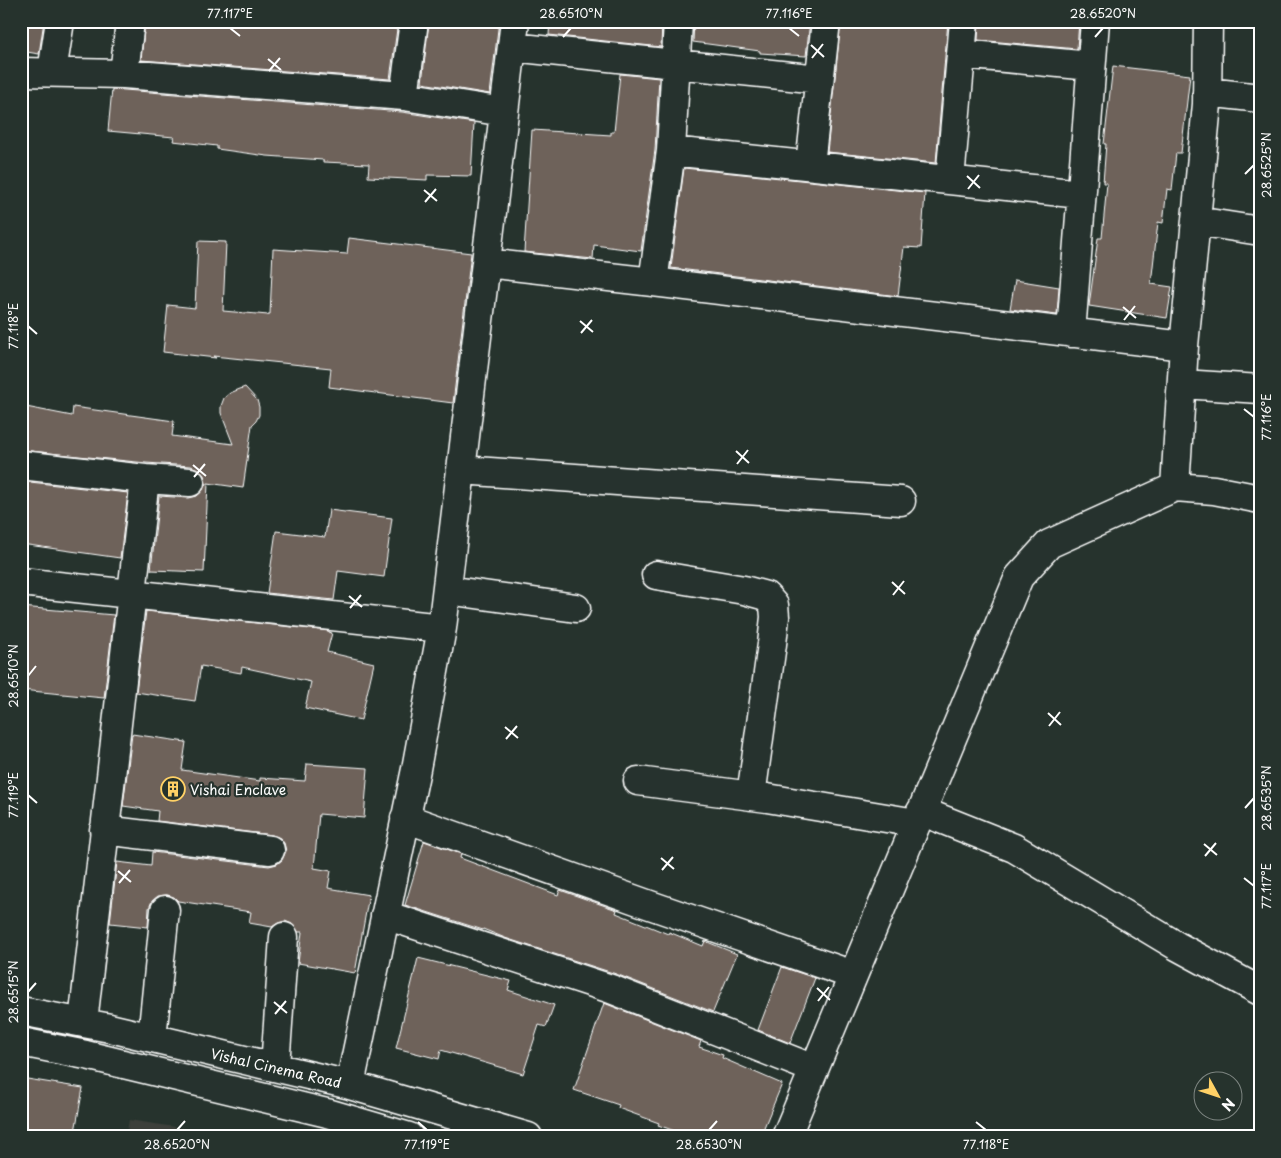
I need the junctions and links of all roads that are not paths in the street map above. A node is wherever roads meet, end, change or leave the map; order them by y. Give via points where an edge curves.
1 (60, 21) edge
2 (130, 21) edge
3 (414, 21) edge
4 (678, 21) edge
5 (826, 21) edge
6 (964, 21) edge
7 (1095, 21) edge
8 (1208, 21) edge
9 (514, 34) edge
10 (961, 54) junction
11 (676, 65) junction
12 (1090, 66) junction
13 (21, 72) edge
14 (52, 72) junction
15 (124, 74) junction
16 (819, 79) junction
17 (1207, 92) junction
18 (404, 96) junction
19 (1260, 98) edge
20 (504, 112) junction
21 (671, 151) junction
22 (810, 165) junction
23 (950, 180) junction
24 (1081, 194) junction
25 (1196, 221) junction
26 (1260, 231) edge
27 (486, 263) junction
28 (653, 282) junction
29 (1071, 333) junction
30 (1184, 346) junction
31 (1182, 384) junction
32 (1260, 389) edge
33 (21, 465) edge
34 (461, 470) junction
35 (145, 479) junction
36 (190, 482) dead end
37 (1175, 487) junction
38 (1260, 499) edge
39 (901, 501) dead end
40 (656, 575) dead end
41 (21, 582) edge
42 (447, 590) junction
43 (131, 594) junction
44 (576, 608) dead end
45 (442, 628) junction
46 (638, 781) dead end
47 (751, 796) junction
48 (919, 817) junction
49 (405, 818) junction
50 (104, 830) junction
51 (270, 850) dead end
52 (164, 910) dead end
53 (386, 916) junction
54 (284, 937) dead end
55 (853, 975) junction
56 (1260, 991) edge
57 (21, 1011) edge
58 (83, 1022) junction
59 (110, 1028) junction
60 (152, 1038) junction
61 (21, 1042) edge
62 (107, 1061) junction
63 (275, 1067) junction
64 (814, 1069) junction
65 (350, 1085) junction
66 (409, 1137) edge
67 (528, 1137) edge
68 (786, 1137) edge

1 - 14 street
2 - 15 street
3 - 18 street
4 - 11 street
5 - 16 street
6 - 10 street
7 - 12 street
8 - 17 street
9 - 11 street
9 - 20 street
10 - 12 street
10 - 23 street
11 - 16 street
11 - 21 street
12 - 24 street
13 - 14 street
14 - 15 street
15 - 18 street
16 - 22 street
17 - 19 street
17 - 25 street
18 - 20 street
20 - 27 street
21 - 22 street
21 - 28 street
22 - 23 street
23 - 24 street
24 - 29 street
25 - 26 street
25 - 30 street
27 - 28 street
27 - 34 street
28 - 29 street
29 - 30 street
30 - 31 street
31 - 32 street
31 - 37 street
33 - 35 street
34 - 39 street
34 - 42 street
35 - 36 street
35 - 43 street
37 - 38 street
37 - 48 street via 1050,544 1019,577
40 - 47 street via 744,590 766,596 774,605 772,644
41 - 43 street
42 - 44 street
42 - 45 street
43 - 45 street
43 - 50 street
45 - 49 street
46 - 47 street
47 - 48 street
48 - 55 street
48 - 56 street via 1014,848 1177,946
49 - 53 street
49 - 55 street
50 - 51 street
50 - 58 street
52 - 60 street
53 - 64 street via 611,989
53 - 65 street
54 - 63 street
55 - 64 street
57 - 58 street, Vishal Cinema Road
58 - 59 street, Vishal Cinema Road
59 - 60 street, Vishal Cinema Road
59 - 62 street
60 - 63 street, Vishal Cinema Road
61 - 62 street
62 - 66 street via 327,1113
63 - 65 street, Vishal Cinema Road
64 - 68 street
65 - 67 street, Vishal Cinema Road

